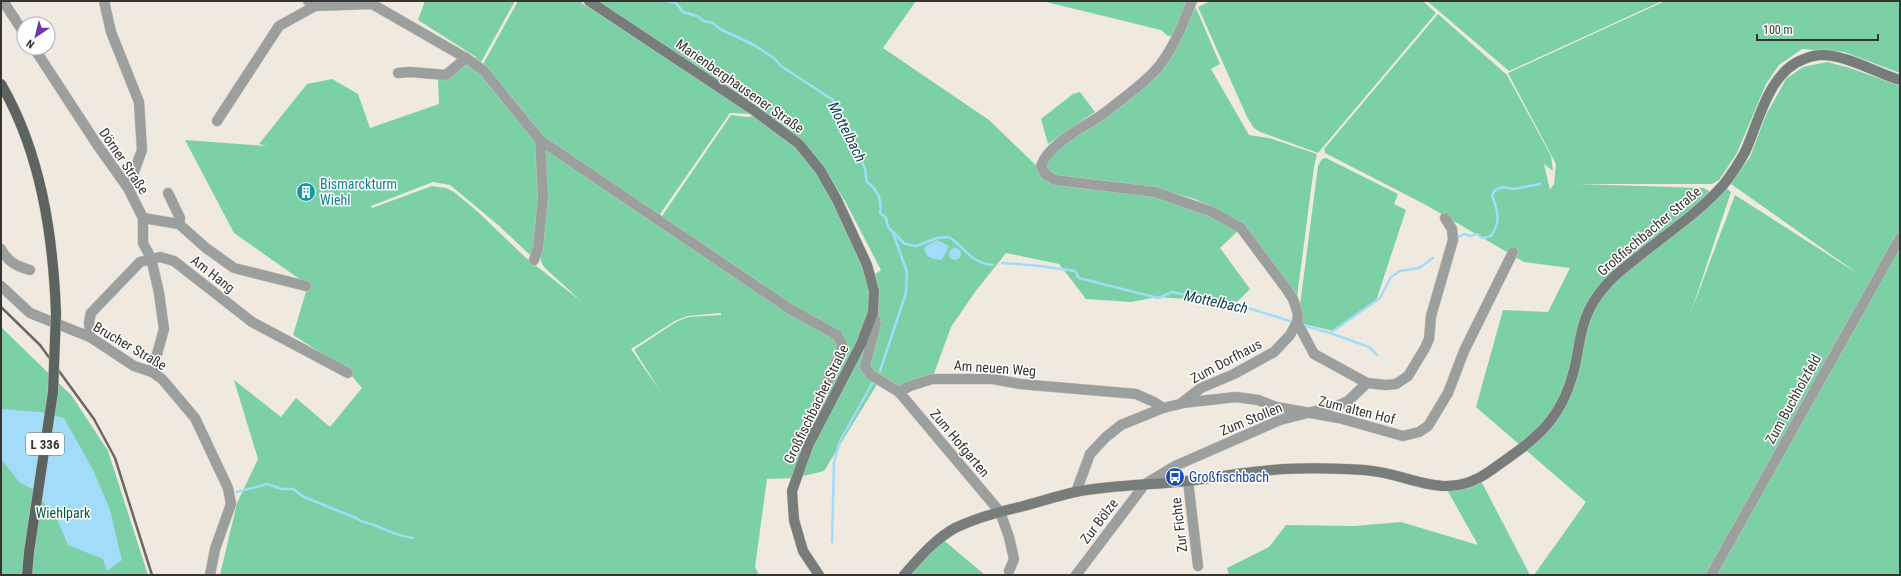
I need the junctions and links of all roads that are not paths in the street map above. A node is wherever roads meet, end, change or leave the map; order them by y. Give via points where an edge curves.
1 (3, 1) edge
2 (104, 1) edge
3 (589, 1) edge
4 (1192, 1) edge
5 (311, 4) edge
6 (16, 21) edge
7 (39, 56) edge
8 (466, 58) junction
9 (398, 74) dead end
10 (1900, 80) edge
11 (1, 84) edge
12 (217, 120) dead end
13 (540, 140) junction
14 (128, 188) junction
15 (168, 193) dead end
16 (143, 218) junction
17 (1445, 218) dead end
18 (179, 224) junction
19 (1900, 238) edge
20 (1, 249) edge
21 (1513, 252) dead end
22 (151, 258) junction
23 (534, 260) dead end
24 (30, 270) dead end
25 (1, 286) edge
26 (306, 286) dead end
27 (873, 312) junction
28 (1297, 322) junction
29 (90, 337) junction
30 (152, 372) junction
31 (348, 374) dead end
32 (1367, 383) junction
33 (899, 392) junction
34 (1180, 404) junction
35 (1163, 408) junction
36 (1309, 412) junction
37 (808, 446) junction
38 (1188, 481) junction
39 (1145, 484) junction
40 (1076, 492) junction
41 (1000, 512) junction
42 (1198, 566) dead end
43 (1009, 571) dead end
44 (27, 575) edge
45 (210, 575) edge
46 (819, 575) edge
47 (904, 575) edge
48 (1076, 575) edge
49 (1711, 575) edge

1 - 6 street
2 - 14 street via 111,32 139,102 142,150
3 - 27 main road, Marienberghausener Straße via 752,109 799,144 820,170 854,235 867,265 874,291
4 - 28 street via 1168,54 1154,72 1103,114 1052,149 1041,166 1046,175 1055,180 1155,192 1212,212 1241,228 1293,299 1298,314
5 - 8 street via 372,4
5 - 12 street via 279,26
7 - 14 street, Dörner Straße
8 - 9 street via 446,75 410,72
8 - 13 street via 484,71
10 - 38 main road, Großfischbacher Straße via 1844,59 1822,55 1795,63 1785,72 1767,98 1743,155 1724,183 1707,201 1612,277 1592,303 1585,318 1567,395 1546,428 1487,474 1465,484 1446,488 1367,470 1318,468 1266,470
11 - 44 main road, L 336, bridge via 22,128 43,196 52,247 56,313 52,392
13 - 23 street via 543,198 538,248
13 - 37 street via 790,309 837,335 842,344 839,356 803,435
14 - 16 street, Dörner Straße
15 - 18 street via 180,218
16 - 18 street
16 - 22 street, Dörner Straße via 143,243
17 - 32 street via 1452,229 1454,240 1431,316 1429,339 1425,348 1408,376 1396,384
18 - 26 street via 234,268
19 - 49 street, Zum Buchholzfeld
20 - 24 street via 6,258 16,266
21 - 36 street, Zum alten Hof via 1464,351 1448,393 1428,426 1419,432 1403,436
22 - 29 street via 140,262 91,313
22 - 30 street, Dörner Straße via 164,328
22 - 31 street, Am Hang via 160,257 174,261 252,322
25 - 29 street, Brucher Straße via 30,313
27 - 33 street via 876,323 865,367 871,375
27 - 37 main road, Großfischbacher Straße via 861,344
28 - 32 street via 1314,354
28 - 34 street, Zum Dorfhaus via 1290,335 1274,352 1234,374 1201,388
29 - 30 street, Brucher Straße via 134,366
30 - 45 street, Brucher Straße via 162,379 195,418 228,488 231,504 215,549
32 - 36 street, Zum Stollen via 1348,401
33 - 35 street, Am neuen Weg via 932,379 993,379 1020,384 1136,394
33 - 41 street, Zum Hofgarten
34 - 35 street, Zum Dorfhaus
34 - 36 street, Zum alten Hof via 1236,397
35 - 40 street, Zum Dorfhaus via 1120,426 1106,437 1090,454
36 - 39 street, Zum Stollen via 1280,420 1182,463
37 - 46 main road, Großfischbacher Straße via 792,491 794,520 803,551
38 - 39 main road, Großfischbacher Straße
38 - 42 street, Zur Fichte
39 - 40 main road, Großfischbacher Straße
39 - 48 street, Zur Bölze
40 - 41 main road, Großfischbacher Straße
41 - 43 street via 1014,559
41 - 47 main road, Großfischbacher Straße via 984,515 952,530 933,544

